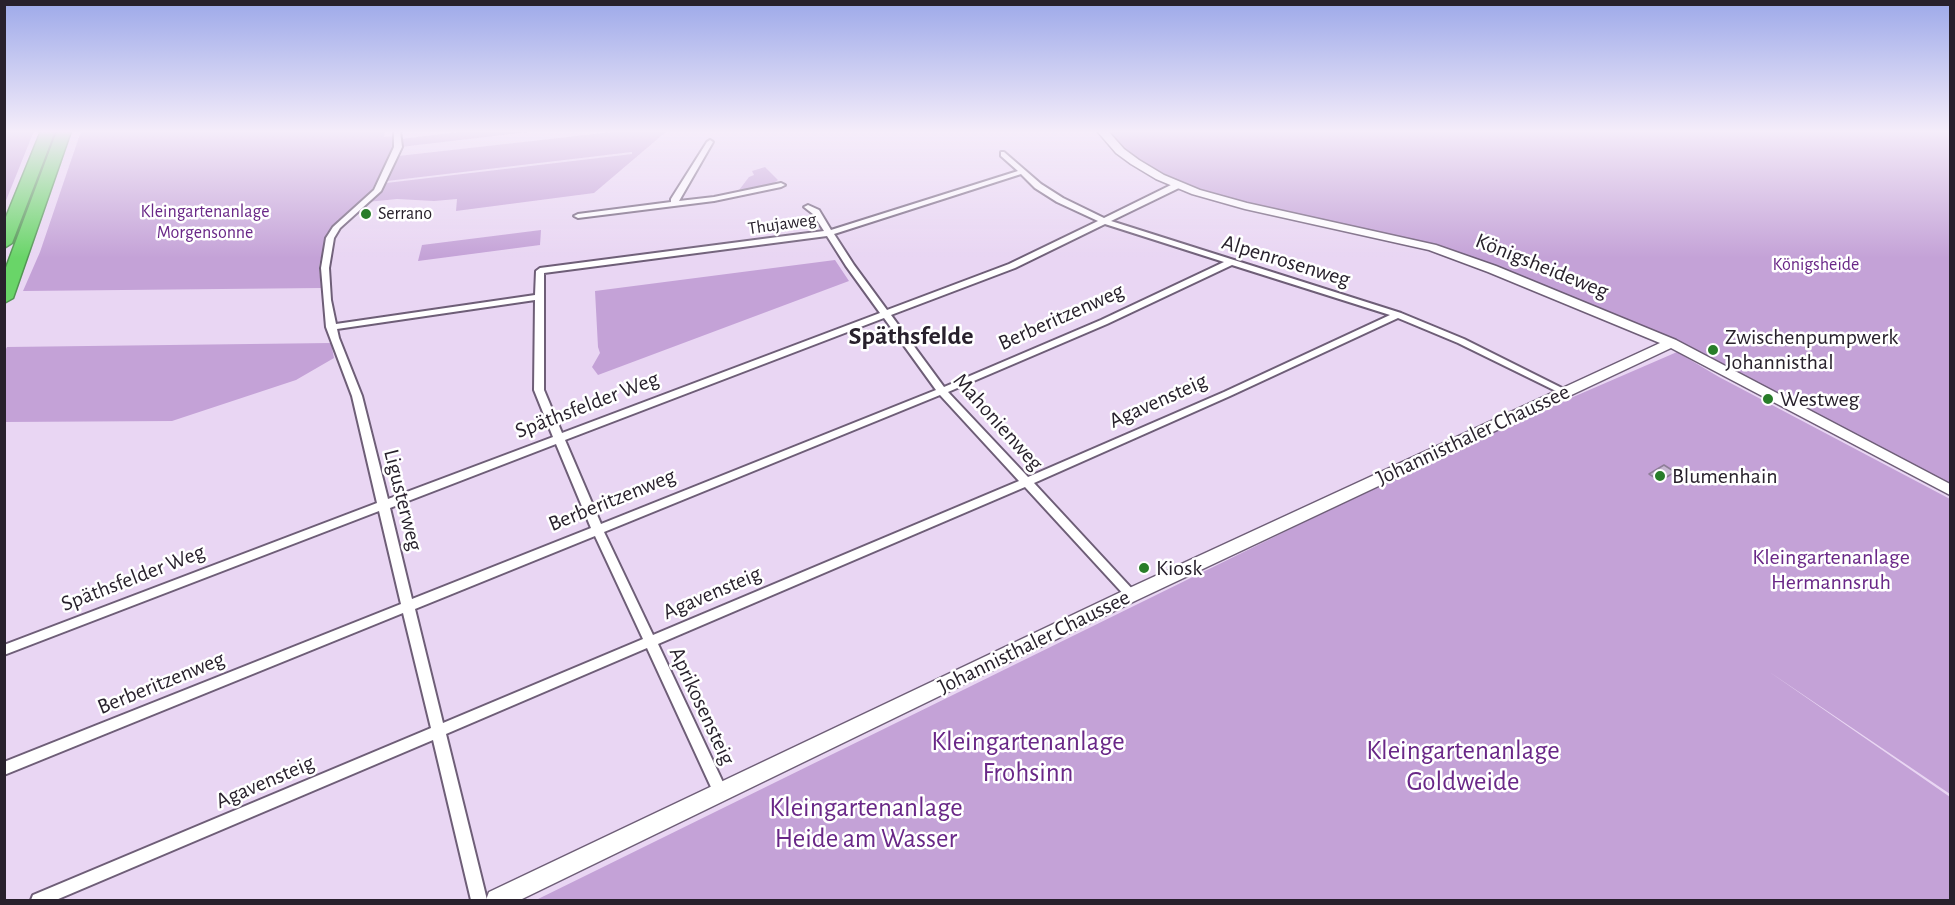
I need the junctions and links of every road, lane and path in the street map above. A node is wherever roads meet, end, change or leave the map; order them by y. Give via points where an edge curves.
1 (31, 173) edge
2 (49, 173) edge
3 (385, 173) edge
4 (691, 173) edge
5 (1017, 173) edge
6 (1023, 173) edge
7 (1156, 173) edge
8 (782, 185) dead end
9 (1178, 185) junction
10 (675, 204) junction
11 (808, 207) dead end
12 (578, 216) dead end
13 (1104, 221) junction
14 (830, 233) junction
15 (4, 243) edge
16 (1231, 262) junction
17 (540, 271) joint
18 (540, 297) junction
19 (4, 298) edge
20 (884, 314) junction
21 (1398, 315) junction
22 (331, 327) junction
23 (1671, 343) junction
24 (942, 391) junction
25 (1565, 393) junction
26 (560, 438) junction
27 (1027, 482) junction
28 (1950, 490) edge
29 (383, 505) junction
30 (597, 528) junction
31 (1131, 595) junction
32 (407, 605) junction
33 (651, 642) junction
34 (4, 650) edge
35 (437, 732) junction
36 (4, 769) edge
37 (721, 793) junction
38 (39, 900) edge
39 (478, 900) edge
40 (497, 900) edge

1 - 15 highway
2 - 19 highway
3 - 22 street, Ligusterweg via 377,191 330,238 325,268
4 - 10 street
5 - 14 street, Thujaweg
6 - 13 street, Alpenrosenweg via 1060,200
7 - 9 street, Königsheideweg
8 - 10 street
9 - 13 street, Späthsfelder Weg
9 - 23 street, Königsheideweg via 1228,202 1432,247
10 - 12 street
11 - 14 street, Mahonienweg
13 - 16 street, Alpenrosenweg
13 - 20 street, Späthsfelder Weg via 1012,266
14 - 17 street, Thujaweg
14 - 20 street, Mahonienweg
16 - 21 street, Alpenrosenweg
16 - 24 street, Berberitzenweg via 1104,322
17 - 18 street, Aprikosensteig
18 - 22 street
18 - 26 street, Aprikosensteig via 539,390
20 - 24 street, Mahonienweg
20 - 26 street, Späthsfelder Weg
21 - 25 street, Alpenrosenweg via 1472,345
21 - 27 street, Agavensteig
22 - 29 street, Ligusterweg via 357,396
23 - 25 street, Johannisthaler Chaussee
23 - 28 street, Königsheideweg
24 - 27 street, Mahonienweg
24 - 30 street, Berberitzenweg
25 - 31 street, Johannisthaler Chaussee
26 - 29 street, Späthsfelder Weg
26 - 30 street, Aprikosensteig
27 - 31 street, Mahonienweg
27 - 33 street, Agavensteig
29 - 32 street, Ligusterweg
29 - 34 street, Späthsfelder Weg
30 - 32 street, Berberitzenweg
30 - 33 street, Aprikosensteig
31 - 37 street, Johannisthaler Chaussee
32 - 35 street, Ligusterweg
32 - 36 street, Berberitzenweg
33 - 35 street, Agavensteig
33 - 37 street, Aprikosensteig
35 - 38 street, Agavensteig
35 - 39 street, Ligusterweg
37 - 40 street, Johannisthaler Chaussee

